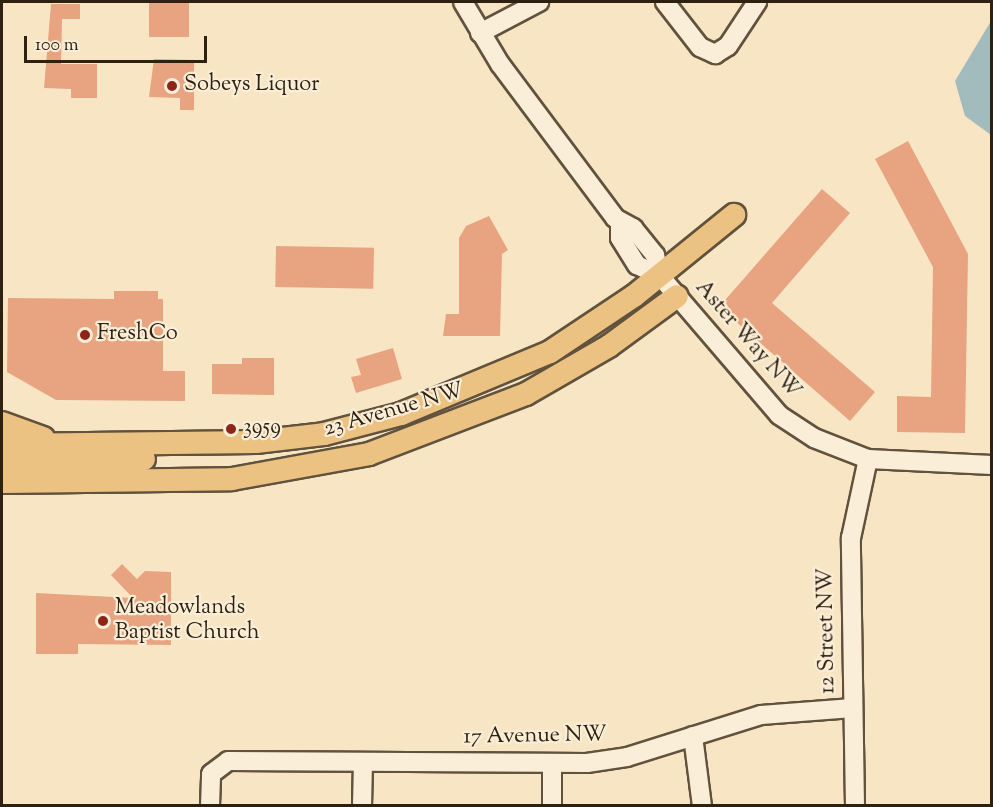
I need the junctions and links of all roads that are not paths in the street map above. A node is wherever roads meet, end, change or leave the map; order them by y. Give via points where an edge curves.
1 (463, 2) edge
2 (539, 2) edge
3 (664, 2) edge
4 (757, 2) edge
5 (480, 33) junction
6 (734, 215) dead end
7 (660, 276) junction
8 (677, 296) junction
9 (2, 423) edge
10 (433, 433) junction
11 (324, 434) junction
12 (219, 444) junction
13 (2, 445) edge
14 (65, 445) junction
15 (868, 459) junction
16 (992, 465) edge
17 (3, 479) edge
18 (153, 481) junction
19 (853, 708) junction
20 (693, 736) junction
21 (363, 762) junction
22 (552, 764) junction
23 (210, 806) edge
24 (362, 806) edge
25 (552, 806) edge
26 (702, 806) edge
27 (855, 806) edge

1 - 5 street, Aster Way NW
2 - 5 street
3 - 4 street via 700,47 715,54 728,46
5 - 7 street, Aster Way NW via 620,225 620,238 641,269
6 - 7 main road, 23 Avenue NW
7 - 8 street, Aster Way NW
7 - 10 main road via 655,294 614,328
7 - 11 main road, 23 Avenue NW via 582,333 503,375 420,408
8 - 10 main road, 23 Avenue NW via 565,373
8 - 15 street, Aster Way NW via 779,415 814,438
9 - 14 main road
10 - 18 main road, 23 Avenue NW via 320,466 232,479
11 - 12 main road, 23 Avenue NW
11 - 18 main road via 301,454
12 - 14 main road, 23 Avenue NW
12 - 17 main road via 158,459
13 - 14 main road, 23 Avenue NW
15 - 16 street
15 - 19 street, 12 Street NW via 851,538
17 - 18 main road, 23 Avenue NW
19 - 20 street, 17 Avenue NW via 761,715
19 - 27 street, 12 Street NW
20 - 22 street, 17 Avenue NW via 615,760
20 - 26 street
21 - 22 street, 17 Avenue NW
21 - 23 street, 17 Avenue NW via 228,761 214,769
21 - 24 street
22 - 25 street

